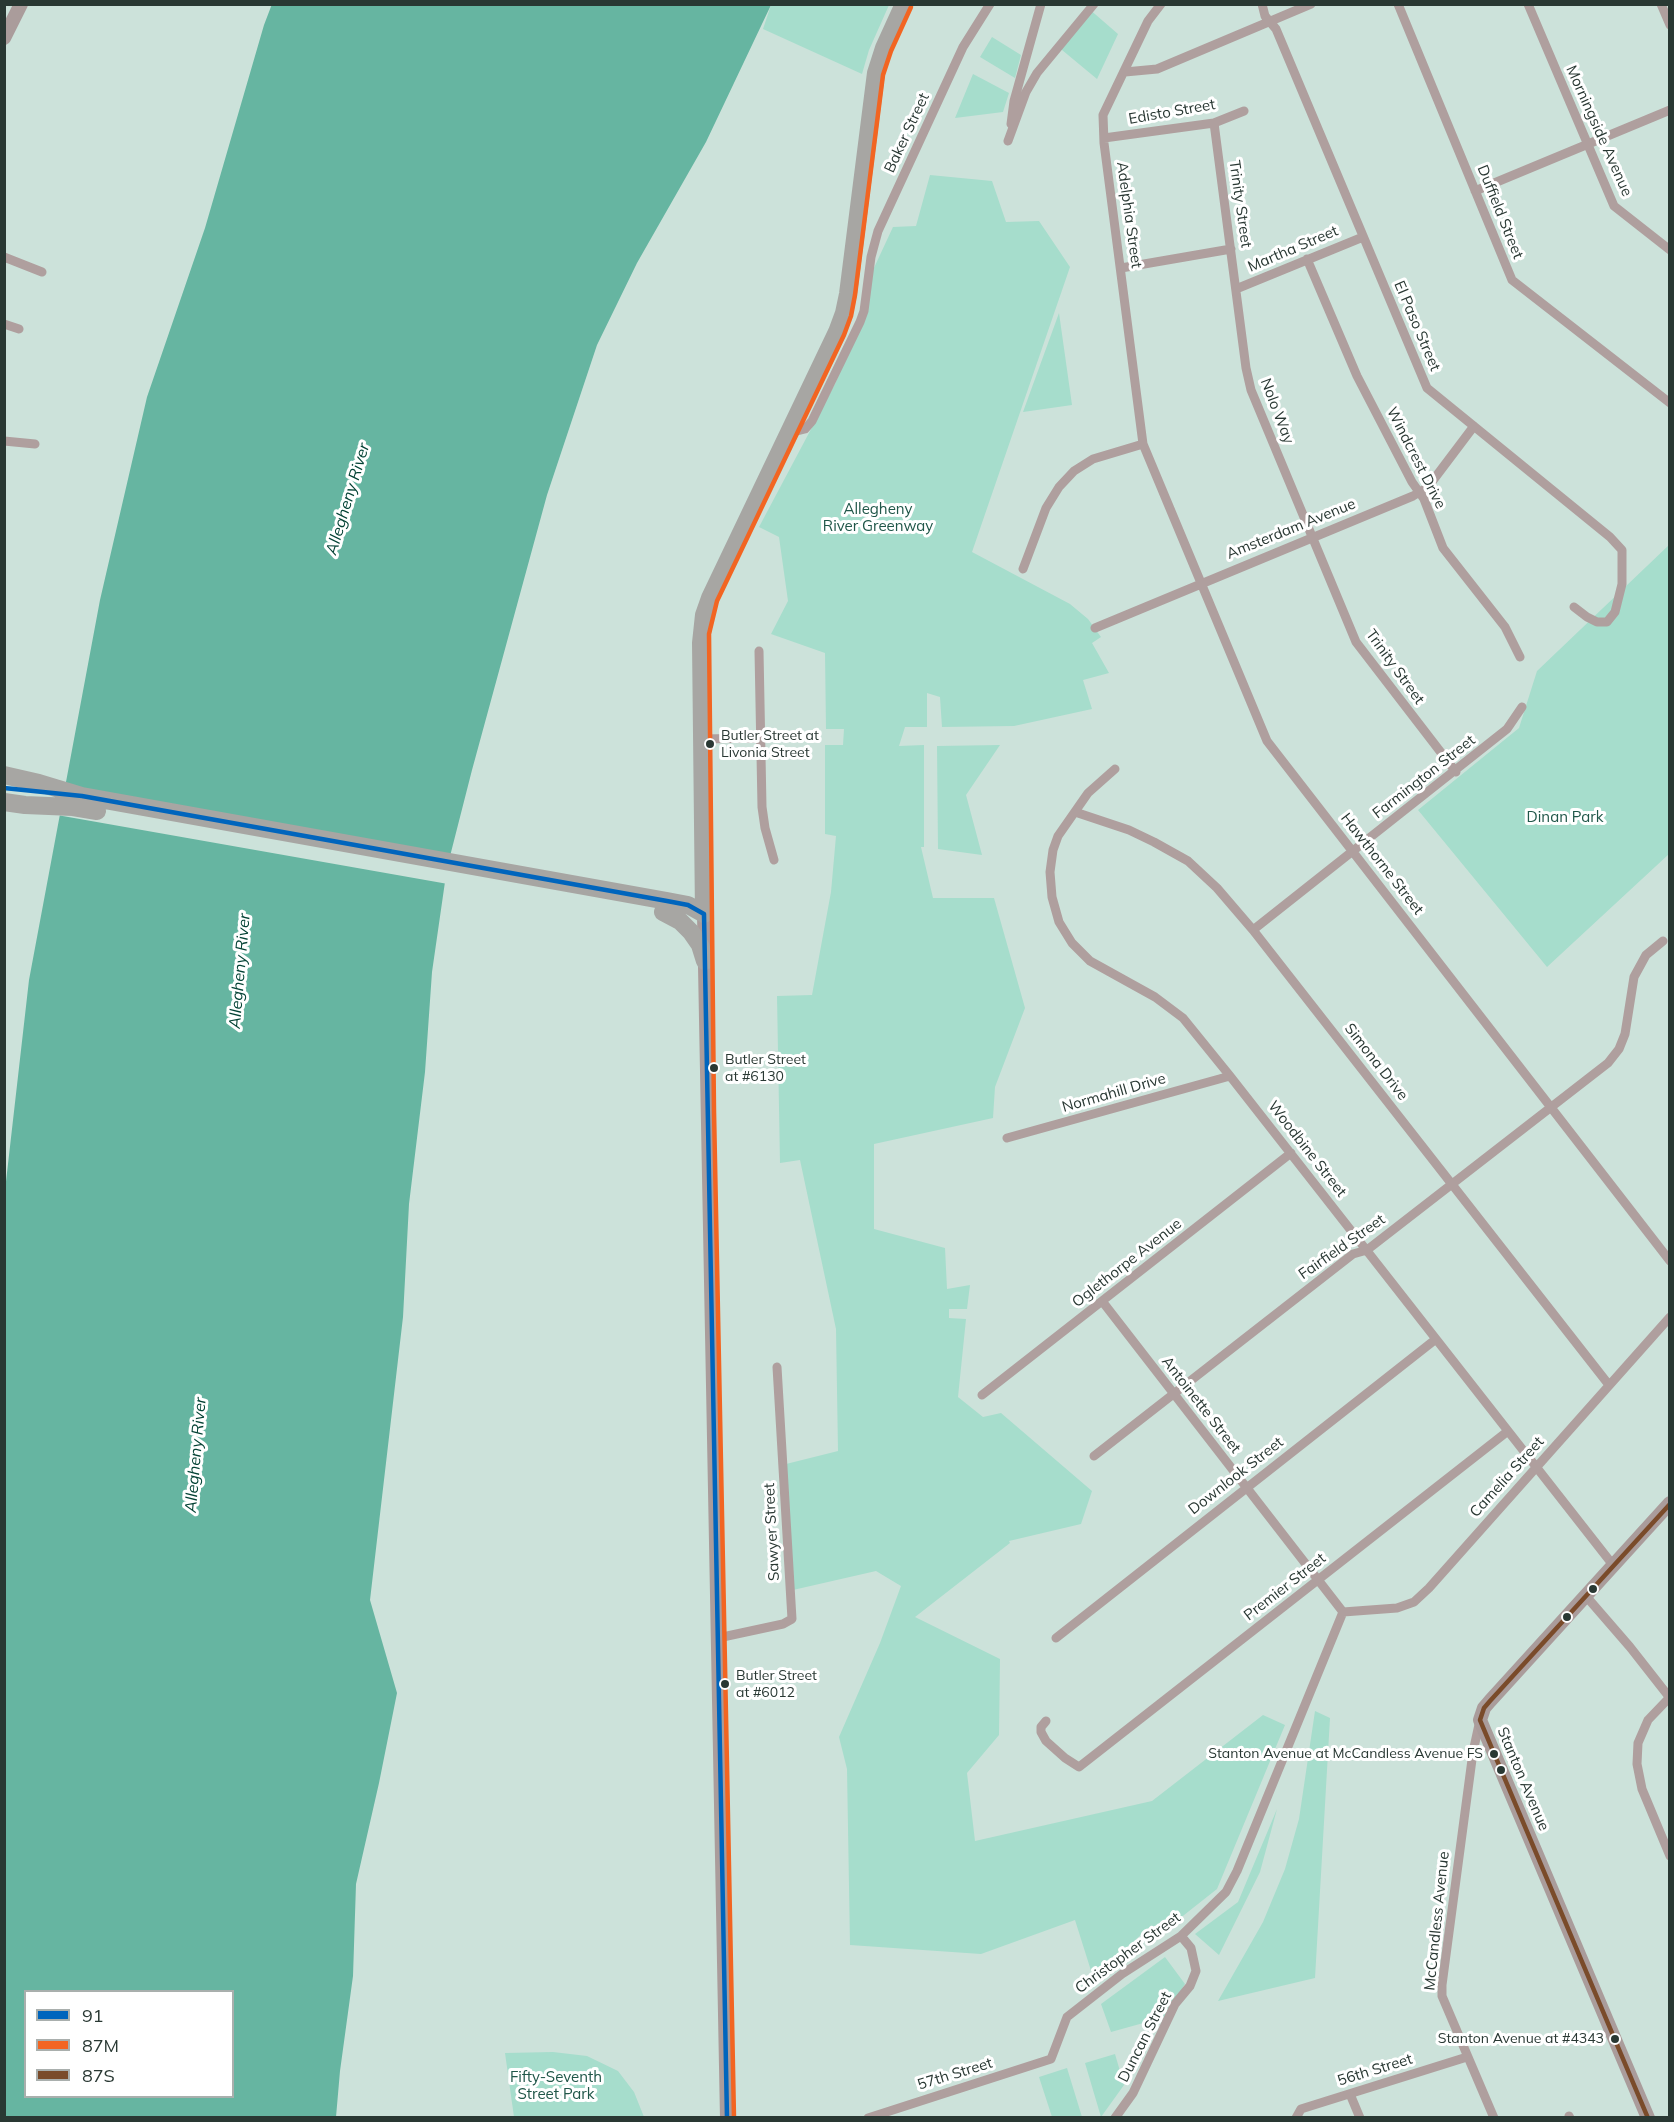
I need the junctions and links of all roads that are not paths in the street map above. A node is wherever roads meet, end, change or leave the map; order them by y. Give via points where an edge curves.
1 (21, 4) edge
2 (904, 4) edge
3 (990, 4) edge
4 (1041, 4) edge
5 (1094, 4) edge
6 (1161, 4) edge
7 (1262, 4) edge
8 (1311, 4) edge
9 (1398, 4) edge
10 (1528, 4) edge
11 (1661, 4) edge
12 (1270, 22) junction
13 (1670, 26) edge
14 (4, 38) edge
15 (1125, 72) junction
16 (1670, 110) edge
17 (1244, 111) dead end
18 (1214, 123) junction
19 (1104, 138) junction
20 (1586, 144) junction
21 (1475, 191) junction
22 (1363, 237) junction
23 (1231, 249) junction
24 (1670, 250) edge
25 (4, 257) edge
26 (1307, 259) junction
27 (1121, 268) junction
28 (42, 272) dead end
29 (1236, 289) junction
30 (4, 324) edge
31 (19, 329) dead end
32 (1670, 403) edge
33 (1474, 426) junction
34 (789, 433) junction
35 (5, 441) edge
36 (35, 444) dead end
37 (1143, 444) junction
38 (4, 447) edge
39 (1419, 492) junction
40 (1312, 537) junction
41 (1023, 568) dead end
42 (1201, 582) junction
43 (1574, 607) dead end
44 (1095, 627) dead end
45 (759, 651) dead end
46 (1520, 657) dead end
47 (1522, 707) dead end
48 (760, 738) junction
49 (702, 739) junction
50 (1114, 769) dead end
51 (1456, 772) junction
52 (4, 775) edge
53 (4, 789) edge
54 (4, 802) edge
55 (77, 802) junction
56 (1075, 812) junction
57 (1353, 852) junction
58 (774, 860) dead end
59 (704, 864) junction
60 (677, 908) junction
61 (704, 914) junction
62 (1253, 930) junction
63 (1663, 941) dead end
64 (705, 961) junction
65 (1230, 1076) junction
66 (1550, 1107) junction
67 (1007, 1138) dead end
68 (1291, 1153) junction
69 (1452, 1183) junction
70 (1366, 1250) junction
71 (1670, 1261) edge
72 (1102, 1301) junction
73 (1670, 1317) edge
74 (1436, 1339) junction
75 (777, 1367) dead end
76 (1609, 1385) junction
77 (1173, 1394) junction
78 (982, 1395) dead end
79 (1508, 1431) junction
80 (1094, 1456) dead end
81 (1536, 1467) junction
82 (1245, 1487) junction
83 (1670, 1503) edge
84 (1612, 1565) junction
85 (1318, 1580) junction
86 (1585, 1595) junction
87 (1343, 1612) junction
88 (718, 1638) junction
89 (1056, 1638) dead end
90 (1669, 1698) edge
91 (1480, 1720) junction
92 (1046, 1721) dead end
93 (1670, 1856) edge
94 (1181, 1936) junction
95 (1467, 2057) junction
96 (1051, 2059) joint
97 (1350, 2094) junction
98 (727, 2118) edge
99 (868, 2118) edge
100 (1115, 2118) edge
101 (1296, 2118) edge
102 (1360, 2118) edge
103 (1494, 2118) edge
104 (1648, 2118) edge

1 - 14 main road
2 - 34 highway via 875,79 844,313
3 - 34 street, Baker Street via 960,53 878,231 860,322 812,421 805,429
4 - 5 street via 1014,101 1008,141 1037,73
6 - 15 street, Adelphia Street via 1148,21
7 - 12 street, El Paso Street
8 - 12 street
9 - 21 street, Duffield Street
10 - 20 street, Morningside Avenue
11 - 13 street
12 - 15 street via 1157,69
12 - 22 street, El Paso Street
15 - 19 street, Adelphia Street via 1103,114
16 - 20 street
17 - 18 street, Edisto Street
18 - 19 street, Edisto Street
18 - 23 street, Trinity Street
19 - 27 street, Adelphia Street
20 - 21 street
20 - 24 street, Morningside Avenue via 1614,207
21 - 32 street, Duffield Street via 1512,280
22 - 26 street, Martha Street
22 - 33 street, El Paso Street via 1427,388
23 - 27 street
23 - 29 street, Trinity Street
25 - 28 street
26 - 29 street, Martha Street
26 - 39 street, Windcrest Drive via 1357,376
27 - 37 street, Adelphia Street
29 - 40 street, Nolo Way via 1251,390
30 - 31 street
33 - 39 street, Amsterdam Avenue via 1428,487
33 - 43 street, El Paso Street via 1622,550 1622,584 1615,612 1607,622 1597,622
34 - 49 highway via 704,615
35 - 36 street
35 - 38 street
37 - 41 street via 1093,459 1074,471 1046,508
37 - 42 street, Hawthorne Street
39 - 40 street, Amsterdam Avenue
39 - 46 street, Windcrest Drive via 1443,548 1505,627
40 - 42 street, Amsterdam Avenue
40 - 51 street, Trinity Street via 1356,642
42 - 44 street, Amsterdam Avenue
42 - 57 street, Hawthorne Street via 1267,741
45 - 48 street
47 - 51 street, Farmington Street via 1508,729
48 - 49 street
48 - 58 street via 763,818
49 - 59 highway
50 - 56 street, Woodbine Street via 1088,793
51 - 57 street, Farmington Street
52 - 55 highway via 39,783
53 - 55 highway
54 - 55 highway
55 - 60 highway
56 - 62 street, Simona Drive via 1129,830 1188,861
56 - 65 street, Woodbine Street via 1053,850 1052,897 1059,922 1090,961 1155,997 1183,1018
57 - 62 street, Farmington Street
57 - 66 street, Hawthorne Street
59 - 60 highway
59 - 61 highway
60 - 61 highway
60 - 64 highway
61 - 64 main road
62 - 69 street, Simona Drive
63 - 66 street, Fairfield Street via 1646,955 1634,977 1619,1049 1608,1063
64 - 88 main road
65 - 67 street, Normahill Drive
65 - 68 street, Woodbine Street
66 - 69 street, Fairfield Street
66 - 71 street, Hawthorne Street
68 - 70 street, Woodbine Street
68 - 72 street, Oglethorpe Avenue
69 - 70 street, Fairfield Street
69 - 76 street, Simona Drive
70 - 74 street, Woodbine Street
70 - 77 street, Fairfield Street via 1356,1252
72 - 77 street, Antoinette Street
72 - 78 street, Oglethorpe Avenue
73 - 76 street, Camelia Street
74 - 79 street, Woodbine Street
74 - 82 street, Downlook Street
75 - 88 street, Sawyer Street via 792,1619
76 - 81 street, Camelia Street
77 - 80 street, Fairfield Street
77 - 82 street, Antoinette Street
79 - 81 street, Woodbine Street
79 - 85 street, Premier Street
81 - 84 street, Woodbine Street
81 - 87 street, Camelia Street via 1414,1602 1397,1608
82 - 85 street, Antoinette Street
82 - 89 street, Downlook Street
83 - 84 main road, Stanton Avenue
84 - 86 main road, Stanton Avenue
85 - 87 street, Antoinette Street
85 - 92 street, Premier Street via 1079,1767 1046,1741 1041,1732
86 - 90 street
86 - 91 main road, Stanton Avenue via 1484,1708
87 - 94 street, Christopher Street via 1238,1871 1226,1892
88 - 98 main road
90 - 93 street via 1648,1720 1638,1743 1638,1764 1642,1789
91 - 95 street, McCandless Avenue via 1442,1984 1442,1996
91 - 104 main road, Stanton Avenue
94 - 96 street, Christopher Street via 1122,1974 1067,2017
94 - 100 street, Duncan Street via 1191,1948 1196,1971 1175,2004 1133,2093
95 - 97 street, 56th Street
95 - 103 street, McCandless Avenue
96 - 99 street, 57th Street
97 - 101 street, 56th Street via 1301,2109
97 - 102 street

